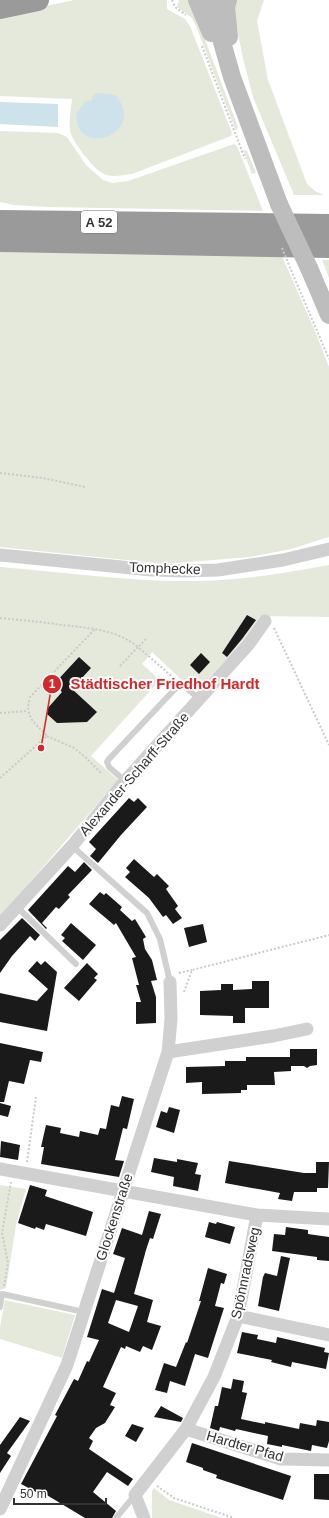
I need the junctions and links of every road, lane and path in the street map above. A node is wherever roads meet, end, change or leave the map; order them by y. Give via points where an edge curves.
1 (38, 0) edge
2 (172, 0) edge
3 (197, 0) edge
4 (210, 0) edge
5 (228, 0) edge
6 (0, 8) edge
7 (189, 18) dead end
8 (200, 41) dead end
9 (232, 77) junction
10 (246, 161) dead end
11 (0, 208) edge
12 (0, 221) edge
13 (197, 222) junction
14 (329, 225) edge
15 (0, 241) edge
16 (329, 247) edge
17 (291, 270) dead end
18 (329, 315) edge
19 (329, 359) edge
20 (0, 473) edge
21 (86, 487) dead end
22 (329, 549) edge
23 (0, 555) edge
24 (0, 618) edge
25 (265, 621) joint
26 (95, 629) junction
27 (147, 638) dead end
28 (138, 647) junction
29 (120, 666) dead end
30 (182, 685) junction
31 (200, 699) junction
32 (27, 712) junction
33 (0, 713) edge
34 (47, 736) junction
35 (329, 745) edge
36 (0, 778) edge
37 (121, 786) junction
38 (72, 846) junction
39 (17, 907) junction
40 (0, 925) edge
41 (329, 935) edge
42 (76, 964) dead end
43 (192, 970) junction
44 (169, 979) junction
45 (170, 1014) junction
46 (307, 1029) dead end
47 (168, 1052) junction
48 (36, 1097) dead end
49 (12, 1171) edge
50 (122, 1190) junction
51 (257, 1215) junction
52 (329, 1219) edge
53 (2, 1294) junction
54 (0, 1307) edge
55 (84, 1312) junction
56 (238, 1316) junction
57 (329, 1335) edge
58 (186, 1429) junction
59 (329, 1460) edge
60 (148, 1479) junction
61 (135, 1495) junction
62 (0, 1509) edge
63 (116, 1518) edge
64 (144, 1518) edge
65 (234, 1518) edge

1 - 6 highway
2 - 7 path via 175,7
3 - 9 main road
4 - 9 main road
5 - 9 main road via 226,7
8 - 10 path
9 - 18 main road, bridge via 279,204
11 - 13 highway via 138,214
12 - 13 highway, A 52
13 - 14 highway, A 52
15 - 16 highway, A 52
17 - 19 path
20 - 21 path
22 - 23 street, Tomphecke via 218,570 184,571
24 - 26 path
25 - 31 street, Alexander-Scharff-Straße
25 - 35 path via 271,622
26 - 28 path via 117,634
26 - 32 path via 30,698
27 - 28 path
28 - 29 path
28 - 30 path
30 - 31 lane
30 - 37 lane via 174,690 108,759 109,767
31 - 37 street, Alexander-Scharff-Straße
32 - 33 path
32 - 34 path
34 - 36 path
34 - 37 path via 74,748
37 - 38 street, Alexander-Scharff-Straße
38 - 39 street, Alexander-Scharff-Straße
38 - 44 lane via 147,913 160,939
39 - 40 street, Alexander-Scharff-Straße
39 - 42 lane
41 - 43 path
43 - 44 path
43 - 45 path via 182,996
44 - 45 street, Glockenstraße
45 - 47 street, Glockenstraße
46 - 47 street
47 - 50 street, Glockenstraße
48 - 49 path
49 - 50 street
49 - 53 path via 2,1233 8,1263
50 - 51 street
50 - 55 street, Glockenstraße
51 - 52 street
51 - 56 street, Spönnradsweg
53 - 54 lane
53 - 55 lane
55 - 62 street, Glockenstraße via 67,1365
56 - 57 street
56 - 58 street, Spönnradsweg via 214,1377
58 - 59 street, Hardter Pfad via 281,1459
58 - 60 street, Spönnradsweg
60 - 61 street, Spönnradsweg
60 - 65 path via 174,1498
61 - 63 lane
61 - 64 street

